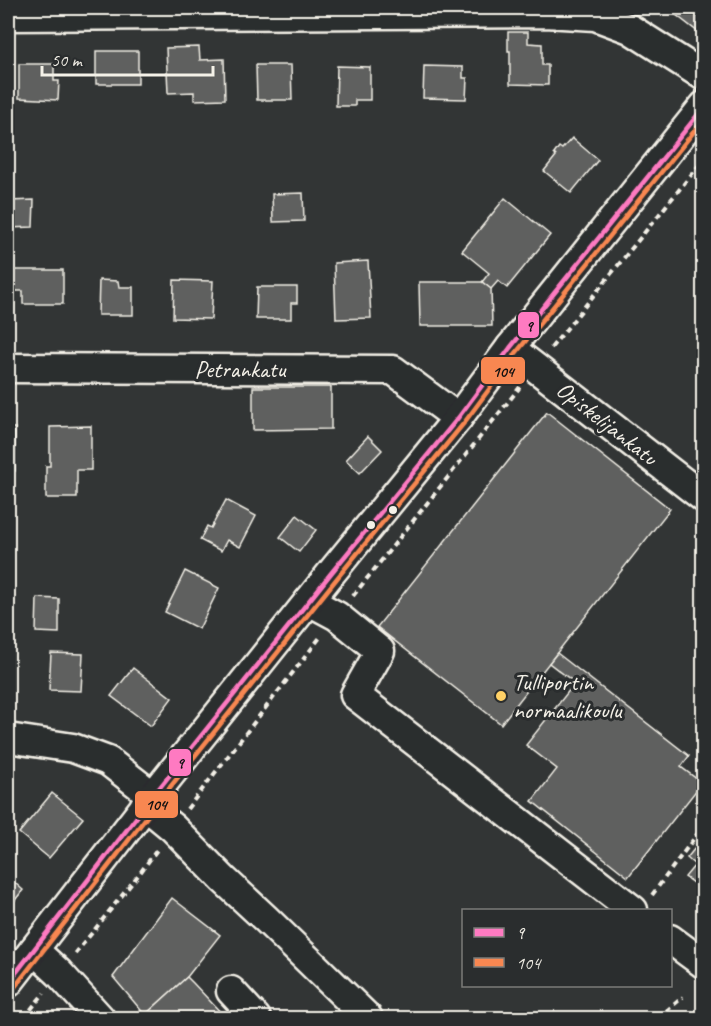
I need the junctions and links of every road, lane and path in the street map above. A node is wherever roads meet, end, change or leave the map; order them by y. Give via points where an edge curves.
1 (8, 16) edge
2 (704, 76) edge
3 (704, 106) edge
4 (704, 159) edge
5 (510, 348) junction
6 (8, 368) edge
7 (536, 368) junction
8 (458, 418) junction
9 (704, 498) edge
10 (309, 601) junction
11 (337, 616) junction
12 (8, 738) edge
13 (149, 800) junction
14 (704, 825) edge
15 (173, 828) junction
16 (640, 906) edge
17 (672, 940) edge
18 (34, 950) junction
19 (704, 964) edge
20 (59, 973) junction
21 (8, 983) edge
22 (231, 991) dead end
23 (683, 997) dead end
24 (24, 1018) edge
25 (100, 1018) edge
26 (256, 1018) edge
27 (368, 1018) edge
28 (658, 1018) edge

1 - 2 street via 595,16 630,29
3 - 5 street
4 - 7 path
5 - 7 street, Opiskelijankatu
5 - 8 street
6 - 8 street, Petrankatu via 393,370
7 - 9 street, Opiskelijankatu
7 - 11 path
8 - 10 street
10 - 11 street
10 - 13 street
11 - 15 path
11 - 16 street via 380,651 355,695
12 - 13 street via 73,748 108,761
13 - 15 street
13 - 18 street
14 - 16 path
15 - 20 path
15 - 27 street
17 - 19 street
18 - 20 street
18 - 21 street
20 - 24 path
20 - 25 street
22 - 26 street
23 - 28 path

